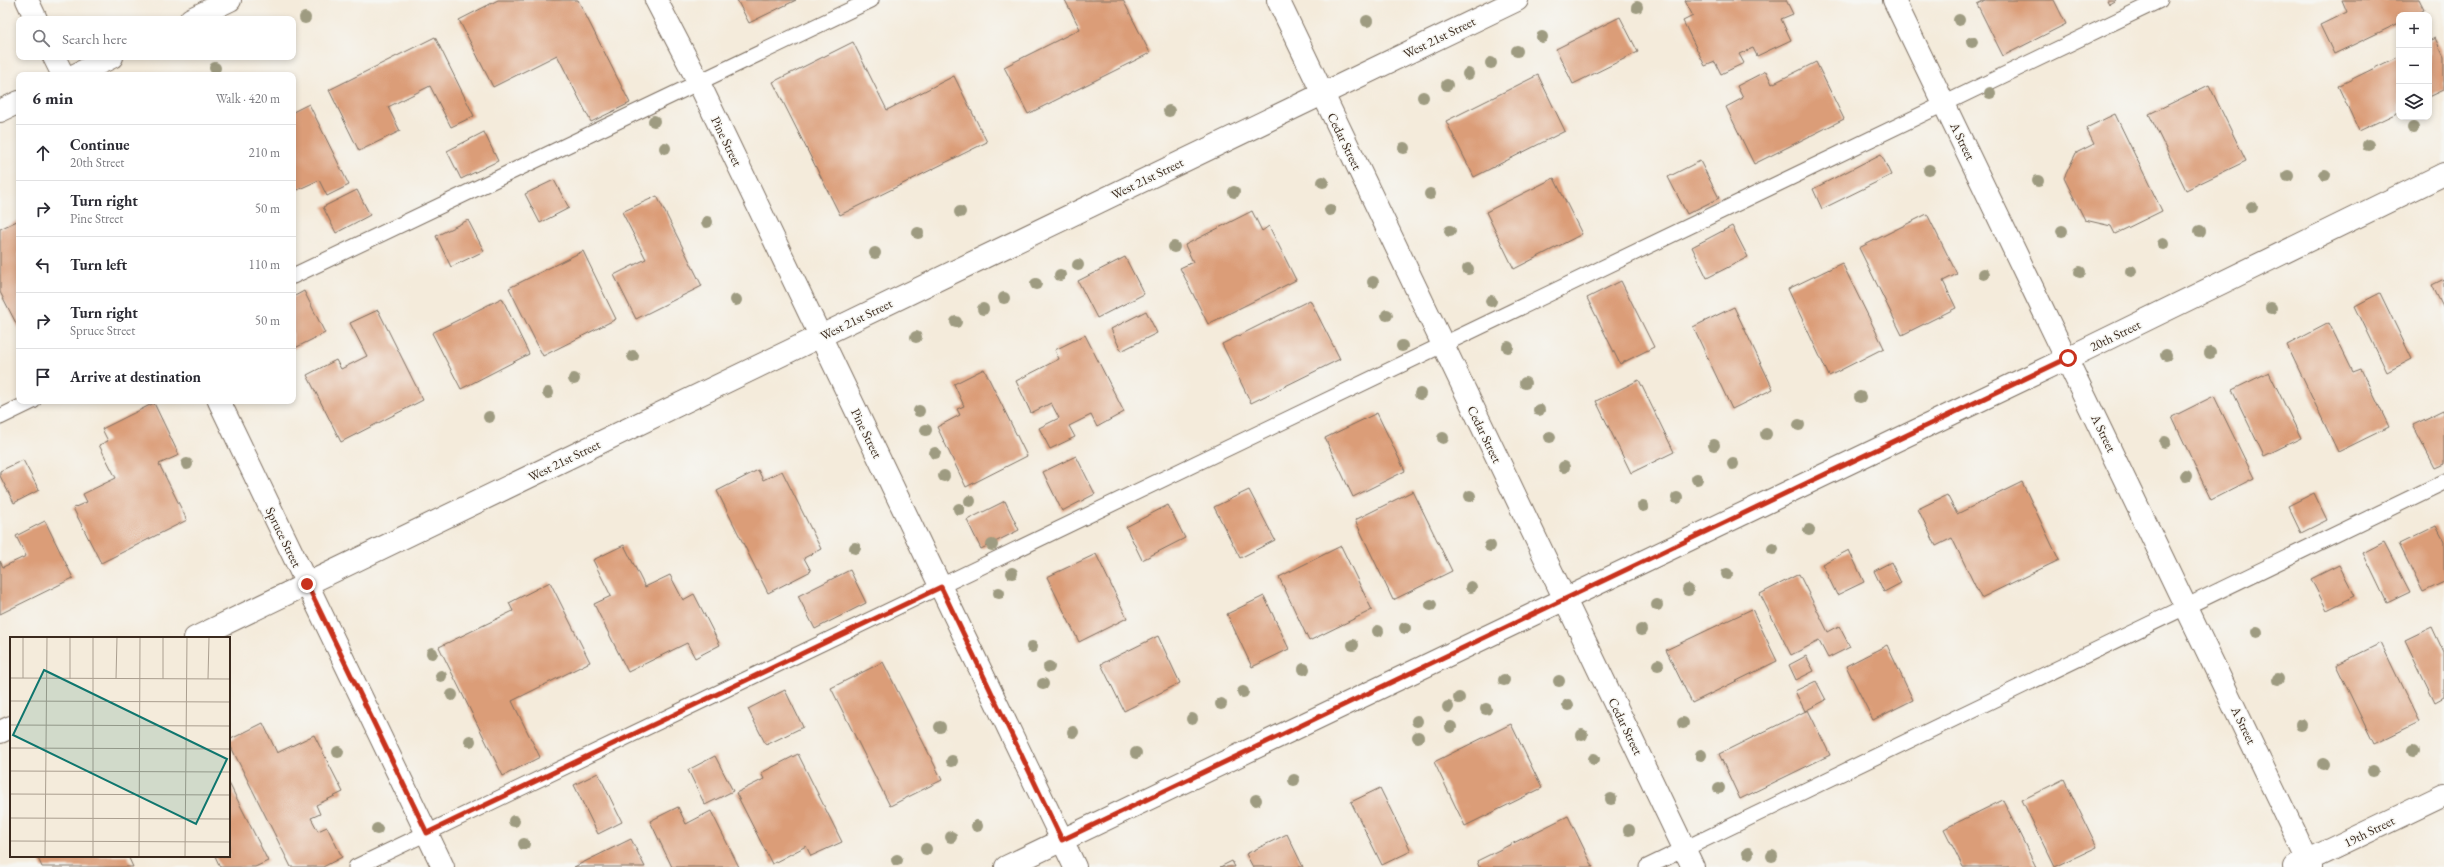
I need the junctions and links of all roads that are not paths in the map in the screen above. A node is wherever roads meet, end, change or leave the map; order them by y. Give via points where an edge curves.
1 (27, 0) edge
2 (230, 0) edge
3 (656, 0) edge
4 (871, 0) edge
5 (1278, 0) edge
6 (1517, 0) edge
7 (1894, 0) edge
8 (2160, 0) edge
9 (35, 16) edge
10 (197, 16) edge
11 (56, 60) edge
12 (106, 60) edge
13 (62, 72) edge
14 (81, 72) edge
15 (699, 84) junction
16 (1323, 94) junction
17 (16, 103) edge
18 (1944, 103) junction
19 (0, 111) edge
20 (2444, 174) edge
21 (296, 275) edge
22 (820, 336) junction
23 (1442, 344) junction
24 (2068, 358) junction
25 (27, 404) edge
26 (220, 404) edge
27 (0, 417) edge
28 (2444, 482) edge
29 (307, 584) junction
30 (941, 587) junction
31 (1564, 598) junction
32 (2186, 605) junction
33 (196, 637) edge
34 (10, 727) edge
35 (0, 732) edge
36 (2444, 794) edge
37 (427, 833) junction
38 (1062, 840) junction
39 (1689, 858) edge
40 (2304, 865) edge
41 (356, 867) edge
42 (443, 867) edge
43 (1006, 867) edge
44 (1075, 867) edge
45 (1647, 867) edge

1 - 9 street
2 - 10 street
3 - 15 street, Pine Street
4 - 15 lane
5 - 16 street, Cedar Street
6 - 16 street, West 21st Street
7 - 18 street, A Street
8 - 18 lane
11 - 13 street
12 - 14 street
15 - 21 lane
15 - 22 street, Pine Street
16 - 22 street, West 21st Street
16 - 23 street, Cedar Street
17 - 19 street
18 - 23 lane
18 - 24 street, A Street
20 - 24 street, 20th Street
22 - 29 street, West 21st Street
22 - 30 street, Pine Street
23 - 30 lane
23 - 31 street, Cedar Street
24 - 31 street, 20th Street
24 - 32 street, A Street
25 - 27 lane
26 - 29 street, Spruce Street
28 - 32 lane
29 - 33 street, West 21st Street
29 - 37 street, Spruce Street
30 - 37 lane
30 - 38 street, Pine Street
31 - 38 street, 20th Street
31 - 39 street, Cedar Street
32 - 39 lane
32 - 40 street, A Street
34 - 35 street
36 - 40 street, 19th Street
37 - 41 lane
37 - 42 street, Spruce Street
38 - 43 street, 20th Street
38 - 44 street, Pine Street
39 - 45 lane

